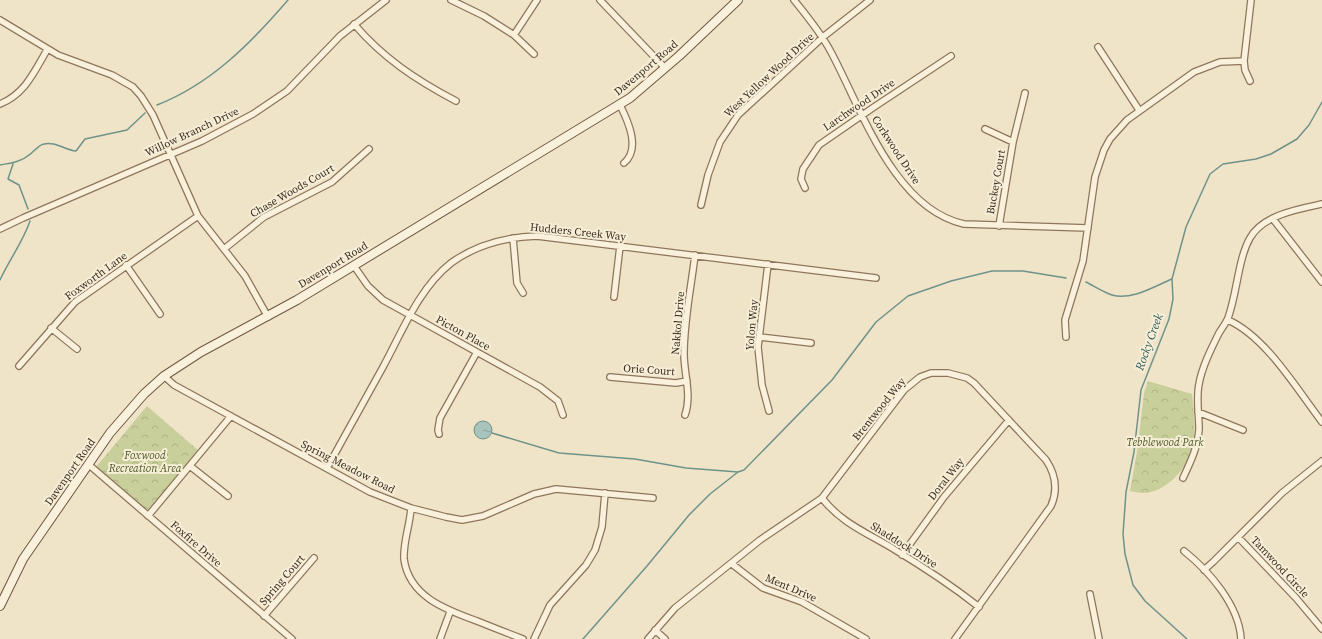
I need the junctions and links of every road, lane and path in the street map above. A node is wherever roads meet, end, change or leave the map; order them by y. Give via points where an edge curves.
1 (386, 0) edge
2 (451, 0) edge
3 (538, 0) edge
4 (600, 0) edge
5 (738, 0) edge
6 (794, 0) edge
7 (870, 0) edge
8 (1251, 0) edge
9 (0, 20) edge
10 (354, 24) junction
11 (514, 34) junction
12 (823, 37) junction
13 (1098, 47) dead end
14 (47, 50) junction
15 (534, 54) dead end
16 (951, 56) dead end
17 (1244, 60) junction
18 (665, 68) junction
19 (1250, 81) dead end
20 (1025, 94) dead end
21 (456, 101) dead end
22 (0, 104) edge
23 (620, 105) junction
24 (1139, 110) junction
25 (862, 115) junction
26 (985, 129) dead end
27 (1013, 142) junction
28 (369, 149) dead end
29 (170, 155) junction
30 (624, 163) dead end
31 (805, 188) dead end
32 (1322, 204) edge
33 (701, 205) dead end
34 (198, 216) junction
35 (1273, 219) junction
36 (999, 226) junction
37 (1088, 228) junction
38 (0, 229) edge
39 (513, 238) junction
40 (620, 246) junction
41 (224, 249) junction
42 (695, 255) junction
43 (768, 264) junction
44 (126, 265) junction
45 (354, 266) junction
46 (876, 278) dead end
47 (1322, 282) edge
48 (523, 293) dead end
49 (614, 297) dead end
50 (160, 314) dead end
51 (411, 316) junction
52 (268, 317) junction
53 (1228, 320) junction
54 (51, 328) junction
55 (760, 337) junction
56 (1066, 337) dead end
57 (811, 343) dead end
58 (77, 350) dead end
59 (477, 352) junction
60 (18, 366) dead end
61 (164, 376) junction
62 (610, 377) dead end
63 (687, 381) junction
64 (769, 411) dead end
65 (1198, 412) junction
66 (562, 415) dead end
67 (685, 415) dead end
68 (231, 416) junction
69 (1009, 420) junction
70 (1322, 422) edge
71 (1243, 430) dead end
72 (439, 434) dead end
73 (1322, 461) edge
74 (88, 464) junction
75 (190, 466) junction
76 (328, 468) junction
77 (1183, 478) dead end
78 (605, 493) junction
79 (228, 496) dead end
80 (653, 498) dead end
81 (822, 498) junction
82 (411, 508) junction
83 (148, 516) junction
84 (1238, 537) junction
85 (1184, 551) dead end
86 (902, 555) junction
87 (314, 558) dead end
88 (732, 564) junction
89 (1204, 570) junction
90 (1090, 594) dead end
91 (0, 606) edge
92 (979, 607) junction
93 (450, 612) junction
94 (264, 616) junction
95 (1322, 629) edge
96 (655, 630) junction
97 (292, 639) edge
98 (440, 639) edge
99 (523, 639) edge
100 (534, 639) edge
101 (648, 639) edge
102 (665, 639) edge
103 (866, 639) edge
104 (955, 639) edge
105 (1099, 639) edge
106 (1241, 639) edge

1 - 10 street, Willow Branch Drive
2 - 11 street
3 - 11 street
4 - 18 street
5 - 18 street, Davenport Road
6 - 12 street, Corkwood Drive
7 - 12 street, West Yellow Wood Drive
8 - 17 street
9 - 14 street
10 - 21 street via 375,47 401,69
10 - 29 street, Willow Branch Drive via 277,99 231,127
11 - 15 street
12 - 25 street, Corkwood Drive
12 - 33 street, West Yellow Wood Drive via 751,102 729,126 712,160
13 - 24 street
14 - 22 street via 23,90
14 - 29 street via 112,75 133,87 146,102
16 - 25 street, Larchwood Drive
17 - 19 street
17 - 24 street via 1206,66 1183,78
18 - 23 street, Davenport Road
20 - 27 street, Buckey Court
23 - 30 street via 628,123 632,142 631,152
23 - 45 street, Davenport Road
24 - 37 street via 1120,126 1104,150 1095,177
25 - 31 street, Larchwood Drive via 813,152 801,174
25 - 36 street, Corkwood Drive via 870,132 901,179 925,206 955,222 976,226
26 - 27 street, Buckey Court
27 - 36 street, Buckey Court
28 - 41 street, Chase Woods Court via 332,182 264,217
29 - 34 street
29 - 38 street, Willow Branch Drive
32 - 35 street
34 - 41 street
34 - 44 street, Foxworth Lane
35 - 47 street
35 - 53 street via 1255,232 1248,243
36 - 37 street, Corkwood Drive
37 - 56 street via 1081,272 1065,320
39 - 40 street, Hudders Creek Way via 537,236
39 - 48 street via 517,283
39 - 51 street, Hudders Creek Way via 487,243 452,263 432,282
40 - 42 street, Hudders Creek Way
40 - 49 street
41 - 52 street via 245,276
42 - 43 street, Hudders Creek Way
42 - 63 street, Nakkol Drive via 684,338
43 - 46 street, Hudders Creek Way
43 - 55 street, Yolon Way
44 - 50 street
44 - 54 street, Foxworth Lane via 75,302
45 - 51 street, Picton Place via 377,295
45 - 52 street, Davenport Road
51 - 59 street, Picton Place
51 - 76 street, Hudders Creek Way
52 - 61 street, Davenport Road via 201,352
53 - 65 street via 1219,333 1201,374 1197,392
53 - 70 street via 1240,325 1257,339
54 - 58 street
54 - 60 street, Foxworth Lane
55 - 57 street
55 - 64 street, Yolon Way via 759,361
59 - 66 street, Picton Place via 527,379 552,396 560,403
59 - 72 street via 440,418
61 - 68 street, Spring Meadow Road via 174,385
61 - 74 street, Davenport Road via 120,421
62 - 63 street, Orie Court via 676,383
63 - 67 street, Nakkol Drive via 689,405
65 - 71 street
65 - 77 street via 1197,443
68 - 75 street
68 - 76 street, Spring Meadow Road
69 - 81 street, Brentwood Way via 967,378 958,374 939,372 924,375 904,390
69 - 86 street, Doral Way via 944,497
69 - 92 street, Brentwood Way via 1050,466 1056,491 1052,506
73 - 84 street, Tamwood Circle via 1282,493
74 - 83 street, Foxfire Drive
74 - 91 street, Davenport Road via 23,559
75 - 79 street
75 - 83 street
76 - 82 street, Spring Meadow Road via 370,492
78 - 80 street, Spring Meadow Road
78 - 82 street, Spring Meadow Road via 550,490 534,494 483,516 467,519 446,518
78 - 100 street via 602,527 595,550 586,565 550,605
81 - 86 street, Shaddock Drive via 842,519
81 - 88 street, Brentwood Way via 760,540
82 - 93 street via 404,549 408,571 424,595
83 - 94 street, Foxfire Drive
84 - 89 street, Tamwood Circle
84 - 95 street, Tamwood Circle
85 - 89 street
86 - 92 street, Shaddock Drive
87 - 94 street, Spring Court
88 - 96 street, Brentwood Way via 675,608
88 - 103 street, Ment Drive via 763,588 802,602
89 - 106 street via 1232,609
90 - 105 street
92 - 104 street, Brentwood Way
93 - 98 street
93 - 99 street
94 - 97 street, Foxfire Drive
96 - 101 street, Brentwood Way
96 - 102 street

